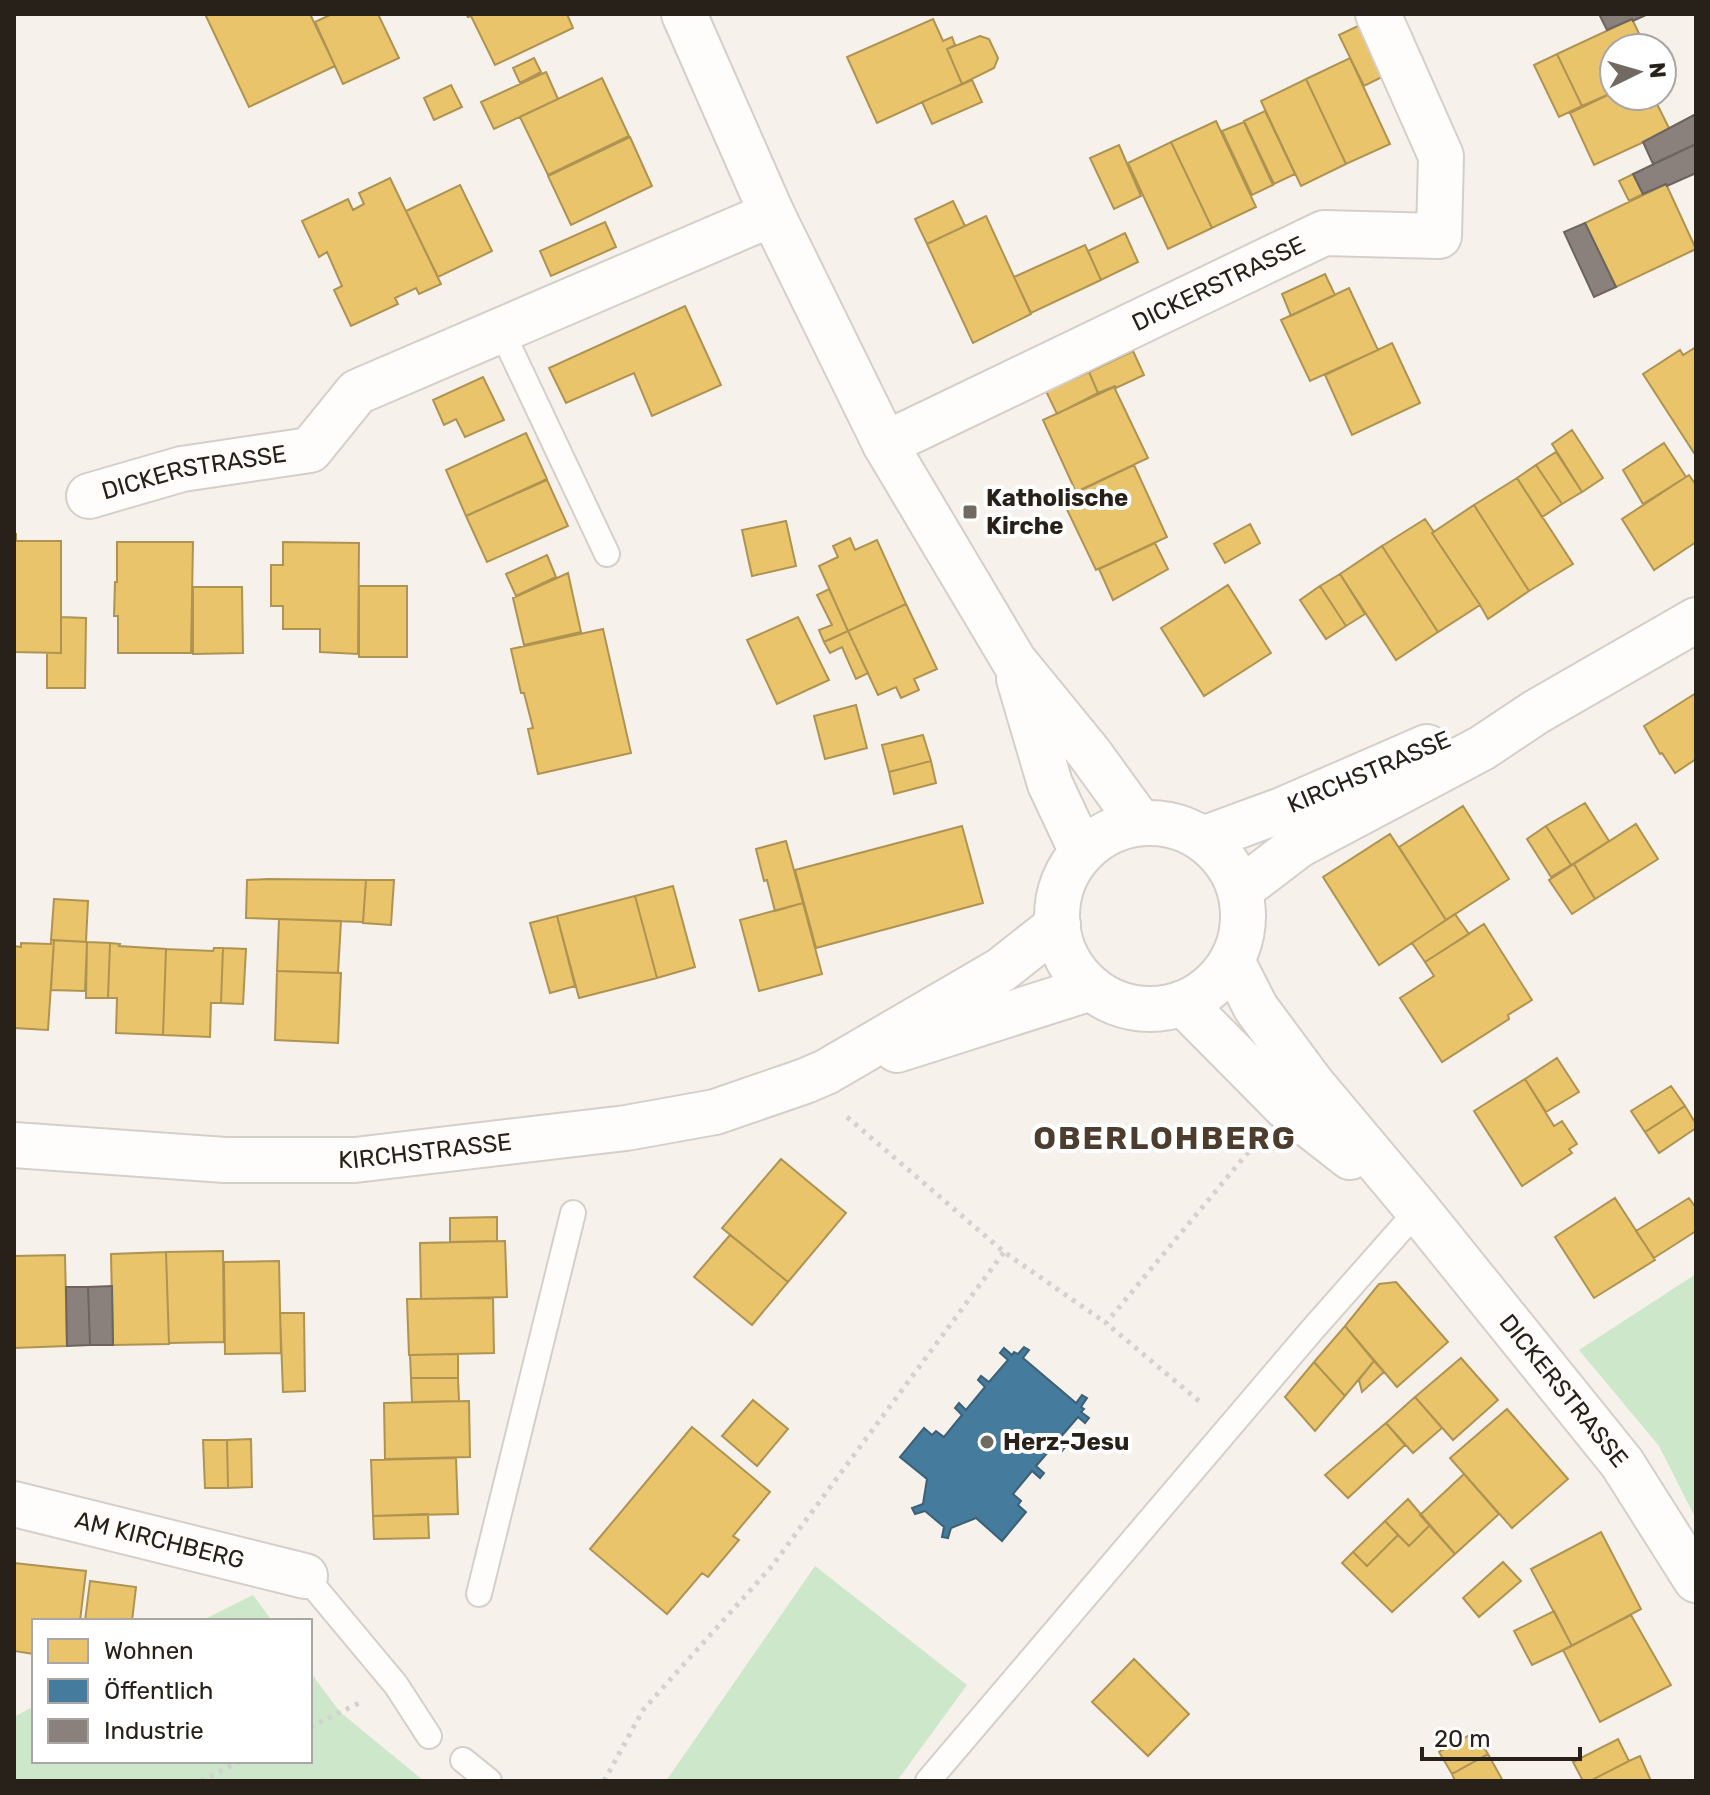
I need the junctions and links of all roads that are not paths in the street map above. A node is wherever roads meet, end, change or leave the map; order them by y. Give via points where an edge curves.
1 (684, 14) edge
2 (1378, 14) edge
3 (772, 214) junction
4 (502, 332) junction
5 (885, 444) junction
6 (89, 496) dead end
7 (607, 554) dead end
8 (1696, 620) edge
9 (1014, 661) junction
10 (1536, 712) junction
11 (1140, 823) junction
12 (1203, 839) junction
13 (1082, 852) junction
14 (1240, 890) junction
15 (1058, 925) junction
16 (1232, 961) junction
17 (1091, 988) junction
18 (1183, 1003) junction
19 (816, 1076) junction
20 (14, 1145) edge
21 (1418, 1210) junction
22 (573, 1213) dead end
23 (14, 1504) edge
24 (305, 1576) joint
25 (1696, 1580) edge
26 (479, 1594) dead end
27 (429, 1736) dead end
28 (463, 1760) dead end
29 (489, 1781) edge
30 (928, 1781) edge

1 - 3 street
2 - 5 street, DICKERSTRASSE via 1441,156 1439,236 1324,233
3 - 4 street, DICKERSTRASSE
3 - 5 street
4 - 6 street, DICKERSTRASSE via 357,392 310,450 182,469
4 - 7 lane
5 - 9 street
8 - 10 street, KIRCHSTRASSE
9 - 11 street
9 - 13 street via 1050,784
10 - 12 street, KIRCHSTRASSE via 1470,729
10 - 14 street, KIRCHSTRASSE via 1482,748 1299,845
11 - 12 street via 1162,823
11 - 13 street via 1114,830
12 - 14 street via 1226,861
13 - 15 street via 1060,895
14 - 16 street via 1243,914
15 - 17 street via 1063,948
15 - 19 street, KIRCHSTRASSE via 1001,970
16 - 18 street via 1203,993
16 - 21 street, DICKERSTRASSE via 1256,1008 1303,1072
17 - 18 street via 1135,1008
17 - 19 street, KIRCHSTRASSE
18 - 21 street, DICKERSTRASSE via 1286,1107
19 - 20 street, KIRCHSTRASSE via 715,1112 626,1128 355,1160 225,1160
21 - 25 street, DICKERSTRASSE via 1622,1463
21 - 30 lane
22 - 26 lane
23 - 24 street, AM KIRCHBERG
24 - 27 lane via 396,1685
28 - 29 lane

